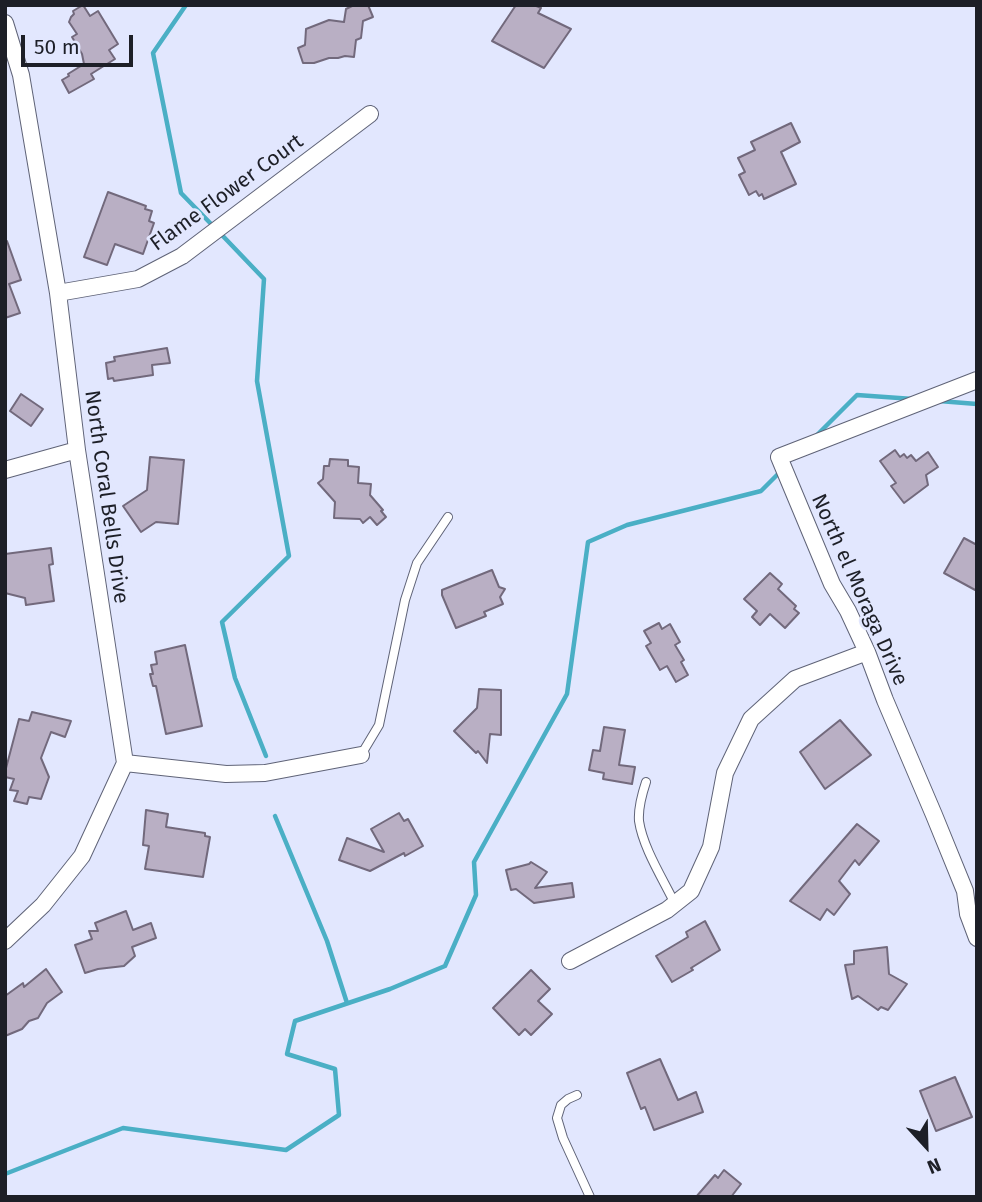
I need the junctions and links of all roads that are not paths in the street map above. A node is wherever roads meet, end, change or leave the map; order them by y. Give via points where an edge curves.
1 (5, 23) edge
2 (370, 114) dead end
3 (58, 293) junction
4 (977, 380) edge
5 (77, 450) junction
6 (5, 470) edge
7 (448, 517) dead end
8 (867, 652) junction
9 (361, 755) joint
10 (125, 763) junction
11 (646, 782) dead end
12 (971, 888) edge
13 (675, 904) junction
14 (977, 938) edge
15 (5, 941) edge
16 (570, 961) dead end
17 (577, 1095) dead end
18 (590, 1197) edge

1 - 3 street, North Coral Bells Drive via 21,75
2 - 3 street, Flame Flower Court via 182,256 138,279
3 - 5 street, North Coral Bells Drive
4 - 8 street, North el Moraga Drive via 779,457 832,584
5 - 6 street
5 - 10 street, North Coral Bells Drive
7 - 9 lane via 417,562 379,724
8 - 12 street, North el Moraga Drive
8 - 13 street via 794,679 751,719 725,774 711,847 691,891
9 - 10 street via 265,774
10 - 15 street via 82,856 43,905
11 - 13 lane via 639,819
12 - 14 street, North el Moraga Drive via 968,915
13 - 16 street
17 - 18 lane via 561,1105 556,1118

